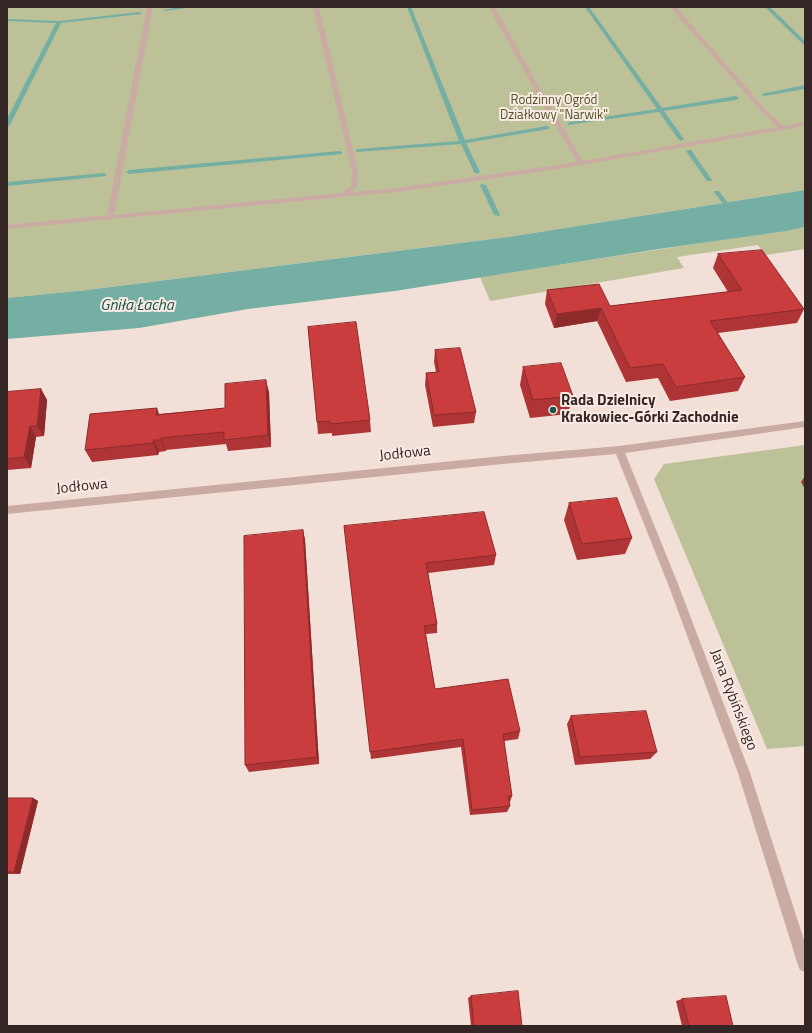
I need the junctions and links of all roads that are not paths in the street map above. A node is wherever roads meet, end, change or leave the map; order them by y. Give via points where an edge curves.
1 (150, 7) edge
2 (316, 7) edge
3 (492, 7) edge
4 (674, 7) edge
5 (805, 124) edge
6 (782, 128) junction
7 (581, 163) junction
8 (344, 194) junction
9 (110, 217) junction
10 (7, 227) edge
11 (805, 424) edge
12 (619, 450) junction
13 (7, 510) edge
14 (805, 965) edge

1 - 9 street
2 - 8 street via 355,171 354,186
3 - 7 street
4 - 6 street via 764,111
5 - 6 street
6 - 7 street
7 - 8 street via 396,190
8 - 9 street
9 - 10 street
11 - 12 street, Jodłowa
12 - 13 street, Jodłowa
12 - 14 street, Jana Rybińskiego via 744,773

